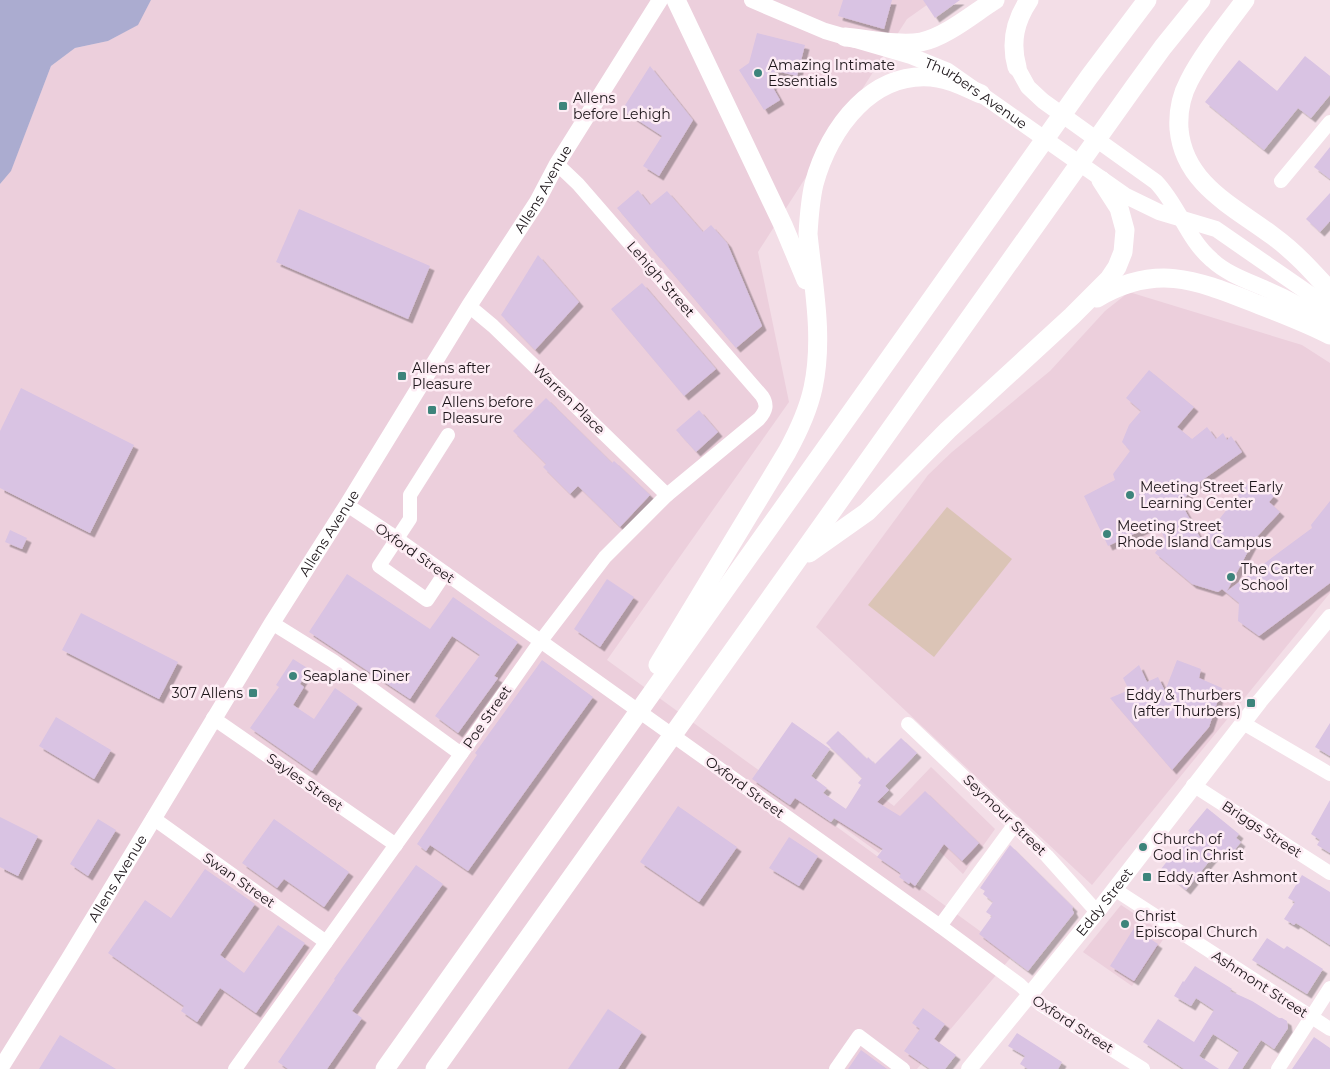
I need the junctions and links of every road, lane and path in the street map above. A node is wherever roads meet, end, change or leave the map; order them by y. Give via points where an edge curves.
1 (660, 0) edge
2 (676, 0) edge
3 (752, 0) edge
4 (770, 0) edge
5 (995, 0) edge
6 (1029, 0) edge
7 (1147, 0) edge
8 (1201, 0) edge
9 (1245, 0) edge
10 (792, 18) junction
11 (845, 37) junction
12 (1017, 68) joint
13 (981, 94) junction
14 (1330, 122) edge
15 (557, 164) junction
16 (1101, 180) junction
17 (1281, 181) dead end
18 (1182, 219) junction
19 (1330, 291) edge
20 (469, 306) junction
21 (1330, 308) edge
22 (1072, 316) junction
23 (1330, 324) edge
24 (817, 325) junction
25 (1330, 335) edge
26 (762, 396) joint
27 (448, 435) dead end
28 (667, 495) junction
29 (347, 505) junction
30 (397, 539) junction
31 (798, 561) junction
32 (445, 573) junction
33 (1330, 617) edge
34 (272, 622) junction
35 (540, 642) junction
36 (646, 695) junction
37 (213, 718) junction
38 (1243, 723) junction
39 (908, 724) dead end
40 (462, 754) junction
41 (1330, 774) edge
42 (1194, 785) junction
43 (153, 818) junction
44 (1015, 824) junction
45 (396, 845) junction
46 (1330, 873) edge
47 (1114, 889) junction
48 (1097, 912) junction
49 (940, 926) junction
50 (326, 942) junction
51 (1330, 988) edge
52 (1030, 995) junction
53 (1312, 1017) junction
54 (1330, 1029) edge
55 (1137, 1067) edge
56 (0, 1069) edge
57 (235, 1069) edge
58 (385, 1069) edge
59 (436, 1069) edge
60 (836, 1069) edge
61 (904, 1069) edge
62 (969, 1069) edge
63 (1278, 1069) edge

1 - 15 main road, Allens Avenue
2 - 24 highway via 795,252 811,295
3 - 10 main road, Thurbers Avenue
4 - 10 main road
5 - 11 highway via 941,34 922,42
6 - 12 highway via 1014,34
7 - 36 highway
8 - 31 highway via 1120,105
9 - 19 highway via 1188,81 1180,108 1182,148 1193,171 1210,191 1293,251
10 - 11 main road, Thurbers Avenue
11 - 13 main road, Thurbers Avenue via 936,66
12 - 18 main road via 1028,87 1043,101 1156,182
13 - 16 main road, Thurbers Avenue
13 - 24 highway via 948,80 903,79 863,100 838,129 820,167 810,209 808,234
14 - 17 street
15 - 20 main road, Allens Avenue via 537,202
15 - 26 street, Lehigh Street
16 - 18 main road, Thurbers Avenue via 1138,203
16 - 22 highway via 1122,216 1124,246 1109,280
18 - 21 main road, Thurbers Avenue via 1205,224 1226,234
18 - 23 main road via 1201,250 1220,266 1303,306
20 - 28 street, Warren Place
20 - 29 main road, Allens Avenue
22 - 25 highway via 1115,288 1144,279 1172,277 1219,289
22 - 31 highway via 948,430 867,512
24 - 36 highway via 813,388 799,430
26 - 28 street, Poe Street via 766,403 763,415
27 - 30 street via 410,496 410,519
28 - 35 street, Poe Street via 611,550
29 - 30 street, Oxford Street
29 - 34 main road, Allens Avenue
30 - 32 street, Oxford Street
30 - 32 street via 379,566 427,600
31 - 59 highway
32 - 35 street, Oxford Street
33 - 38 main road, Eddy Street
34 - 37 main road, Allens Avenue
34 - 40 street
35 - 40 street, Poe Street
35 - 49 street, Oxford Street
36 - 58 highway via 605,759
37 - 43 main road, Allens Avenue
37 - 45 street, Sayles Street
38 - 41 street
38 - 42 main road, Eddy Street
39 - 44 street, Seymour Street
40 - 45 street, Poe Street
42 - 46 street, Briggs Street
42 - 47 main road, Eddy Street
43 - 50 street, Swan Street
43 - 56 main road, Allens Avenue
44 - 48 street, Seymour Street
44 - 49 street
45 - 50 street, Poe Street
47 - 48 main road, Eddy Street
47 - 53 street, Ashmont Street
48 - 52 main road, Eddy Street
49 - 52 street, Oxford Street
50 - 57 street, Poe Street
51 - 53 street
52 - 55 street, Oxford Street
52 - 62 main road, Eddy Street
53 - 54 street, Ashmont Street
53 - 63 street
60 - 61 street via 859,1036

